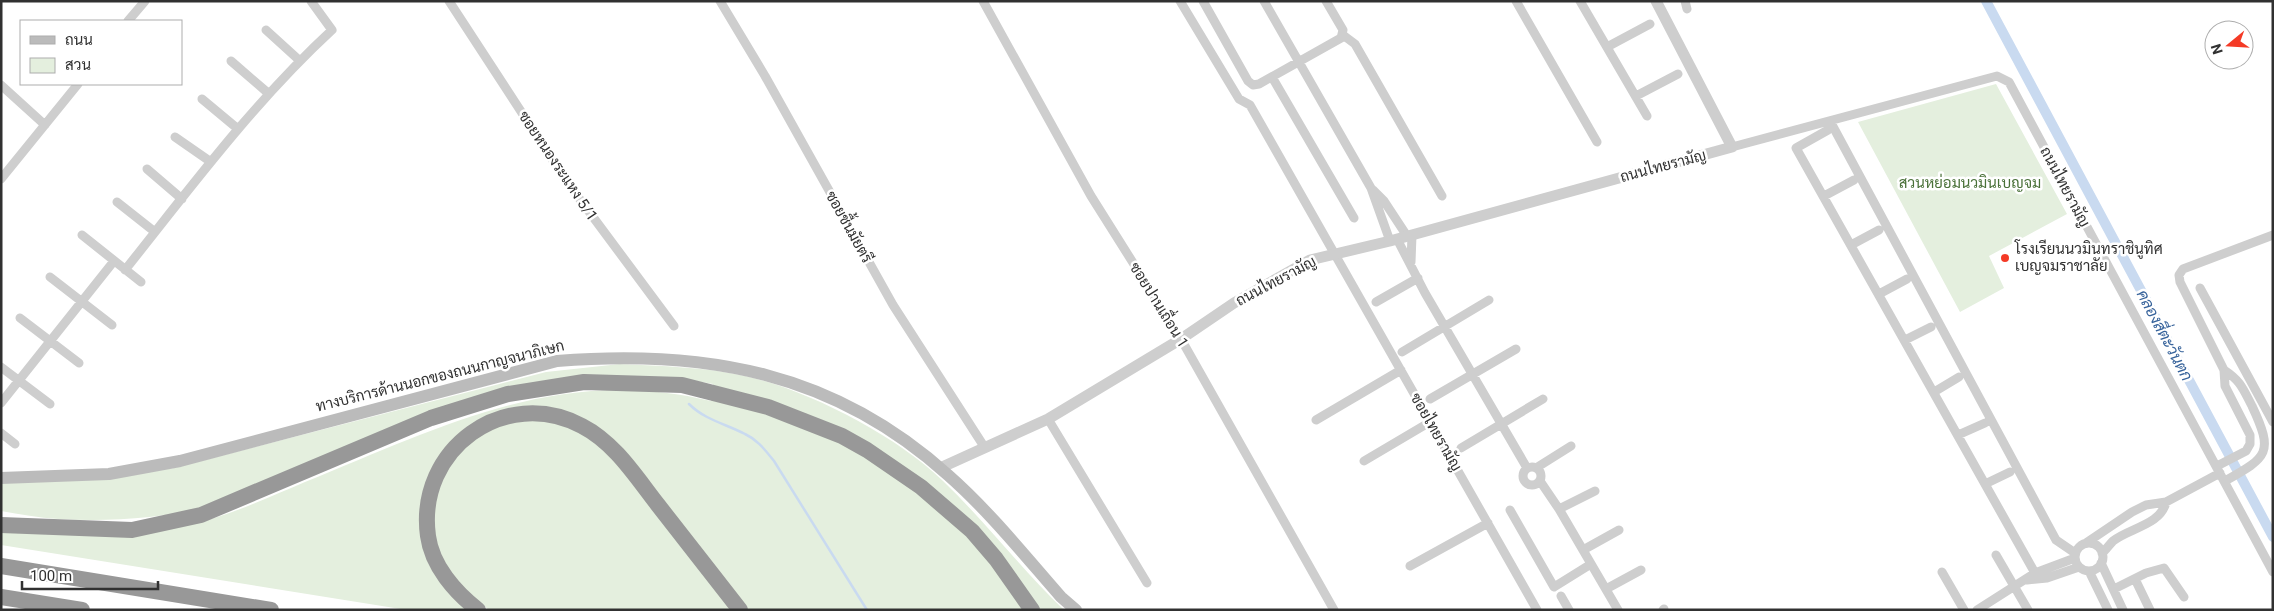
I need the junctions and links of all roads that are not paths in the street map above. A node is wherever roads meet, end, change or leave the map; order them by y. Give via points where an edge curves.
1 (145, 1) edge
2 (311, 1) edge
3 (449, 1) edge
4 (720, 1) edge
5 (983, 1) edge
6 (1180, 1) edge
7 (1203, 1) edge
8 (1264, 1) edge
9 (1326, 1) edge
10 (1516, 1) edge
11 (1580, 1) edge
12 (1656, 1) edge
13 (129, 20) edge
14 (1650, 24) dead end
15 (266, 30) dead end
16 (1343, 35) junction
17 (1607, 47) junction
18 (299, 60) junction
19 (231, 61) dead end
20 (1299, 62) junction
21 (1678, 74) dead end
22 (1272, 77) junction
23 (1, 85) edge
24 (77, 85) edge
25 (268, 93) junction
26 (1636, 96) junction
27 (202, 99) dead end
28 (1647, 116) dead end
29 (45, 125) junction
30 (1829, 126) junction
31 (238, 129) junction
32 (175, 137) dead end
33 (1597, 142) dead end
34 (1732, 147) junction
35 (211, 162) junction
36 (147, 169) dead end
37 (1, 179) edge
38 (1854, 180) dead end
39 (1371, 188) junction
40 (1442, 196) dead end
41 (1824, 196) junction
42 (182, 199) junction
43 (117, 202) dead end
44 (1354, 218) dead end
45 (1879, 230) dead end
46 (156, 232) junction
47 (82, 235) dead end
48 (2273, 235) edge
49 (1402, 238) junction
50 (1852, 245) junction
51 (1336, 254) junction
52 (114, 261) junction
53 (1411, 262) junction
54 (125, 270) junction
55 (50, 277) dead end
56 (1418, 278) junction
57 (1907, 279) dead end
58 (141, 282) dead end
59 (2200, 288) dead end
60 (1879, 294) junction
61 (1489, 300) dead end
62 (82, 301) junction
63 (1376, 302) dead end
64 (20, 318) dead end
65 (112, 325) dead end
66 (674, 326) dead end
67 (1444, 326) junction
68 (1931, 326) dead end
69 (1181, 339) junction
70 (1905, 340) junction
71 (49, 341) junction
72 (1516, 349) dead end
73 (1402, 352) dead end
74 (2236, 354) junction
75 (79, 363) dead end
76 (2222, 366) junction
77 (1, 367) edge
78 (1401, 370) junction
79 (1473, 375) junction
80 (1959, 377) dead end
81 (19, 380) junction
82 (1934, 392) junction
83 (1430, 399) dead end
84 (1543, 399) dead end
85 (1, 403) edge
86 (50, 404) dead end
87 (1048, 420) junction
88 (1316, 420) dead end
89 (1430, 422) junction
90 (2273, 422) edge
91 (1502, 423) junction
92 (1985, 423) dead end
93 (1, 433) edge
94 (1958, 436) junction
95 (15, 444) dead end
96 (1571, 446) dead end
97 (985, 448) junction
98 (1461, 448) dead end
99 (1364, 461) dead end
100 (940, 468) junction
101 (1532, 468) junction
102 (2010, 472) dead end
103 (2224, 472) junction
104 (1, 478) edge
105 (1540, 481) junction
106 (1985, 484) junction
107 (1594, 491) dead end
108 (2166, 502) junction
109 (1559, 509) junction
110 (1510, 510) dead end
111 (1488, 523) junction
112 (1, 525) edge
113 (1620, 530) dead end
114 (2086, 543) junction
115 (1583, 550) junction
116 (2102, 553) junction
117 (1996, 555) dead end
118 (2075, 556) junction
119 (1591, 564) junction
120 (2101, 564) junction
121 (1, 566) edge
122 (1410, 566) dead end
123 (2079, 567) junction
124 (1641, 570) dead end
125 (2089, 571) junction
126 (1942, 572) dead end
127 (2273, 572) edge
128 (2035, 573) junction
129 (2135, 579) junction
130 (2027, 580) junction
131 (1148, 583) dead end
132 (2015, 587) junction
133 (1606, 589) junction
134 (2114, 589) junction
135 (1561, 596) dead end
136 (1, 597) edge
137 (2184, 597) dead end
138 (1, 601) edge
139 (20, 610) edge
140 (82, 610) edge
141 (271, 610) edge
142 (478, 610) edge
143 (740, 610) edge
144 (1032, 610) edge
145 (1076, 610) edge
146 (1334, 610) edge
147 (1537, 610) edge
148 (1569, 610) edge
149 (1618, 610) edge
150 (1964, 610) edge
151 (1977, 610) edge
152 (2028, 610) edge
153 (2108, 610) edge
154 (2124, 610) edge
155 (2150, 610) edge

1 - 13 street
2 - 18 street via 332,30
3 - 66 street, ซอยหนองระแหง 5/1 via 567,182
4 - 97 street, ซอยชื้นมัยตรี via 893,305
5 - 69 street, ซอยปานเถื่อน 1 via 1091,196
6 - 51 street, ซอยไทยรามัญ via 1238,99 1250,105
7 - 22 street via 1248,81 1254,85
8 - 20 street
9 - 16 street
10 - 33 street
11 - 17 street
12 - 34 street
14 - 17 street
15 - 18 street
16 - 20 street
16 - 40 street via 1355,44
17 - 26 street
18 - 25 street
19 - 25 street
20 - 22 street
20 - 39 street
21 - 26 street
22 - 44 street
23 - 29 street
24 - 29 street
25 - 31 street
26 - 28 street
27 - 31 street
29 - 37 street
30 - 34 street, ถนนไทยรามัญ
30 - 41 street via 1796,148
30 - 103 street, ถนนไทยรามัญ via 1997,76 2009,82 2079,215
30 - 118 street via 2056,540
31 - 35 street
32 - 35 street
34 - 49 street, ถนนไทยรามัญ
35 - 42 street
36 - 42 street
38 - 41 street
39 - 49 street
39 - 49 street via 1384,201
41 - 50 street
42 - 46 street
43 - 46 street
45 - 50 street
46 - 54 street
47 - 52 street
48 - 76 street via 2183,269 2179,275
49 - 51 street, ถนนไทยรามัญ
49 - 53 street
49 - 53 street
50 - 60 street
51 - 69 street, ถนนไทยรามัญ via 1310,260 1234,303
51 - 78 street, ซอยไทยรามัญ
52 - 54 street
52 - 62 street
53 - 56 street
54 - 58 street
55 - 62 street
56 - 63 street
56 - 67 street
57 - 60 street
59 - 74 street
60 - 70 street
61 - 67 street
62 - 65 street
62 - 71 street
64 - 71 street
67 - 73 street
67 - 79 street
68 - 70 street
69 - 87 street, ถนนไทยรามัญ
69 - 146 street, ซอยปานเถื่อน 1
70 - 82 street
71 - 75 street
71 - 81 street
72 - 79 street
74 - 76 street
74 - 90 street
76 - 103 street via 2225,386 2250,435 2246,451
76 - 103 street via 2239,380 2264,431 2266,444 2263,452 2245,470
77 - 81 street
78 - 88 street
78 - 89 street, ซอยไทยรามัญ
79 - 83 street
79 - 91 street
80 - 82 street
81 - 85 street
81 - 86 street
82 - 94 street
84 - 91 street
87 - 97 street, ถนนไทยรามัญ
87 - 131 street
89 - 99 street
89 - 111 street, ซอยไทยรามัญ
91 - 98 street
91 - 101 street
92 - 94 street
93 - 95 street
94 - 106 street
96 - 101 street
97 - 100 street, ถนนไทยรามัญ
100 - 104 main road, ทางบริการด้านนอกของถนนกาญจนาภิเษก via 879,423 823,394 754,370 673,358 612,356 557,361 180,461 108,474
100 - 145 main road, ทางบริการด้านนอกของถนนกาญจนาภิเษก
101 - 105 street via 1540,472
101 - 105 street via 1523,475 1526,483 1532,485
102 - 106 street
103 - 108 street
103 - 127 street, ถนนไทยรามัญ
105 - 109 street
106 - 128 street
107 - 109 street
108 - 114 street via 2146,505 2132,512
108 - 116 street via 2164,511 2156,518 2113,541
109 - 115 street
110 - 119 street via 1554,587
111 - 122 street
111 - 147 street, ซอยไทยรามัญ
112 - 144 highway via 132,530 201,515 431,418 508,394 584,382 682,385 768,407 826,429 867,450 944,506 972,531
113 - 115 street
114 - 116 street via 2094,544
114 - 118 street via 2080,546
115 - 119 street
116 - 120 street
117 - 132 street
118 - 123 street
118 - 128 street
119 - 133 street
120 - 125 street
120 - 134 street
121 - 141 highway
123 - 125 street
123 - 130 street via 2047,578
124 - 133 street
125 - 153 street
126 - 150 street
128 - 130 street
129 - 134 street
129 - 137 street via 2164,568
129 - 155 street
130 - 132 street
132 - 151 street
132 - 152 street
133 - 149 street
134 - 154 street
135 - 148 street
136 - 140 highway
138 - 139 highway
142 - 143 highway via 454,588 433,554 427,511 431,488 451,452 466,437 495,419 511,415 549,414 582,426 611,448

